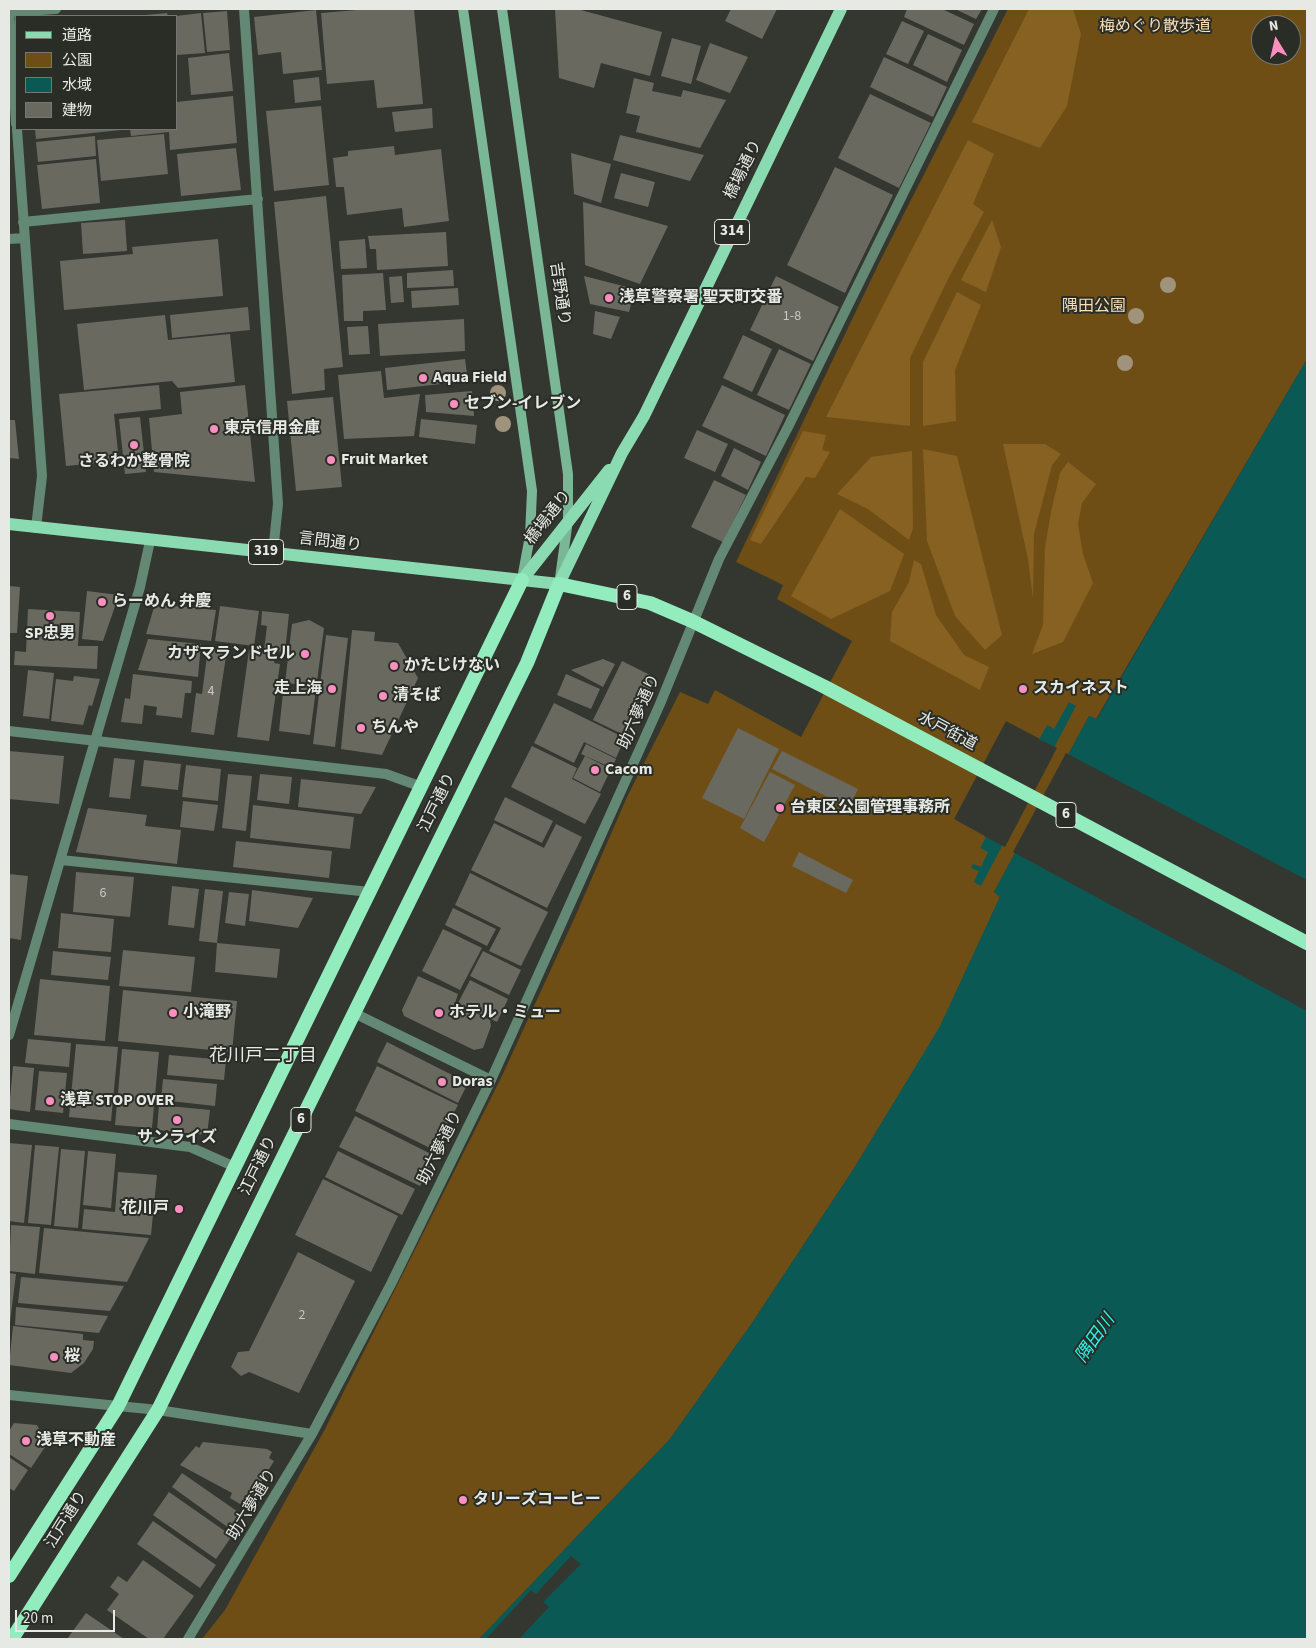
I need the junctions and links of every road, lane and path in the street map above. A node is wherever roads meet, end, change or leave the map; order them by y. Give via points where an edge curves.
1 (56, 9) edge
2 (244, 9) edge
3 (463, 9) edge
4 (502, 9) edge
5 (841, 9) edge
6 (994, 9) edge
7 (9, 11) edge
8 (15, 108) edge
9 (17, 130) edge
10 (258, 199) junction
11 (23, 222) junction
12 (24, 238) junction
13 (9, 239) edge
14 (622, 453) junction
15 (568, 520) junction
16 (9, 524) edge
17 (36, 528) junction
18 (150, 541) junction
19 (273, 552) junction
20 (522, 580) junction
21 (559, 584) junction
22 (692, 621) junction
23 (9, 731) edge
24 (96, 741) junction
25 (422, 787) junction
26 (61, 860) junction
27 (370, 892) junction
28 (1307, 943) edge
29 (354, 1013) junction
30 (9, 1035) edge
31 (491, 1080) junction
32 (9, 1124) edge
33 (235, 1167) junction
34 (9, 1395) edge
35 (118, 1406) junction
36 (158, 1410) junction
37 (312, 1434) junction
38 (9, 1576) edge
39 (12, 1639) edge
40 (188, 1639) edge

1 - 7 street
2 - 10 street
3 - 20 main road via 532,491 530,536
4 - 15 main road, 吉野通り via 565,454
5 - 14 main road, 橋場通り / 314 via 644,416
6 - 22 street, 助六夢通り via 788,427 719,559
7 - 8 street
9 - 11 street
10 - 11 street
10 - 19 street via 278,504
11 - 12 street
12 - 13 street
12 - 17 street via 42,476
14 - 15 main road, 橋場通り / 314
14 - 21 main road, 橋場通り / 314
15 - 20 main road, 橋場通り / 314
15 - 21 main road, 吉野通り
16 - 17 main road, 言問通り / 319
17 - 18 main road, 言問通り / 319
18 - 19 main road, 言問通り / 319
18 - 24 street
19 - 20 main road, 言問通り / 319
20 - 21 main road, 言問通り / 319
20 - 25 highway, 江戸通り / 6
21 - 22 highway, 水戸街道 / 6 via 650,603
21 - 29 highway, 江戸通り / 6 via 527,663
22 - 28 highway, 水戸街道 / 6 via 825,687
22 - 31 street, 助六夢通り via 660,704
23 - 24 street
24 - 25 street via 386,774
24 - 26 street
25 - 27 highway, 江戸通り / 6
26 - 27 street
26 - 30 street
27 - 33 highway, 江戸通り / 6
29 - 31 street
29 - 36 highway, 江戸通り / 6
31 - 37 street, 助六夢通り via 391,1284
32 - 33 street via 190,1147
33 - 35 highway, 江戸通り / 6
34 - 35 street
35 - 36 street
35 - 38 highway, 江戸通り / 6
36 - 37 street
36 - 39 highway, 江戸通り / 6
37 - 40 street, 助六夢通り

